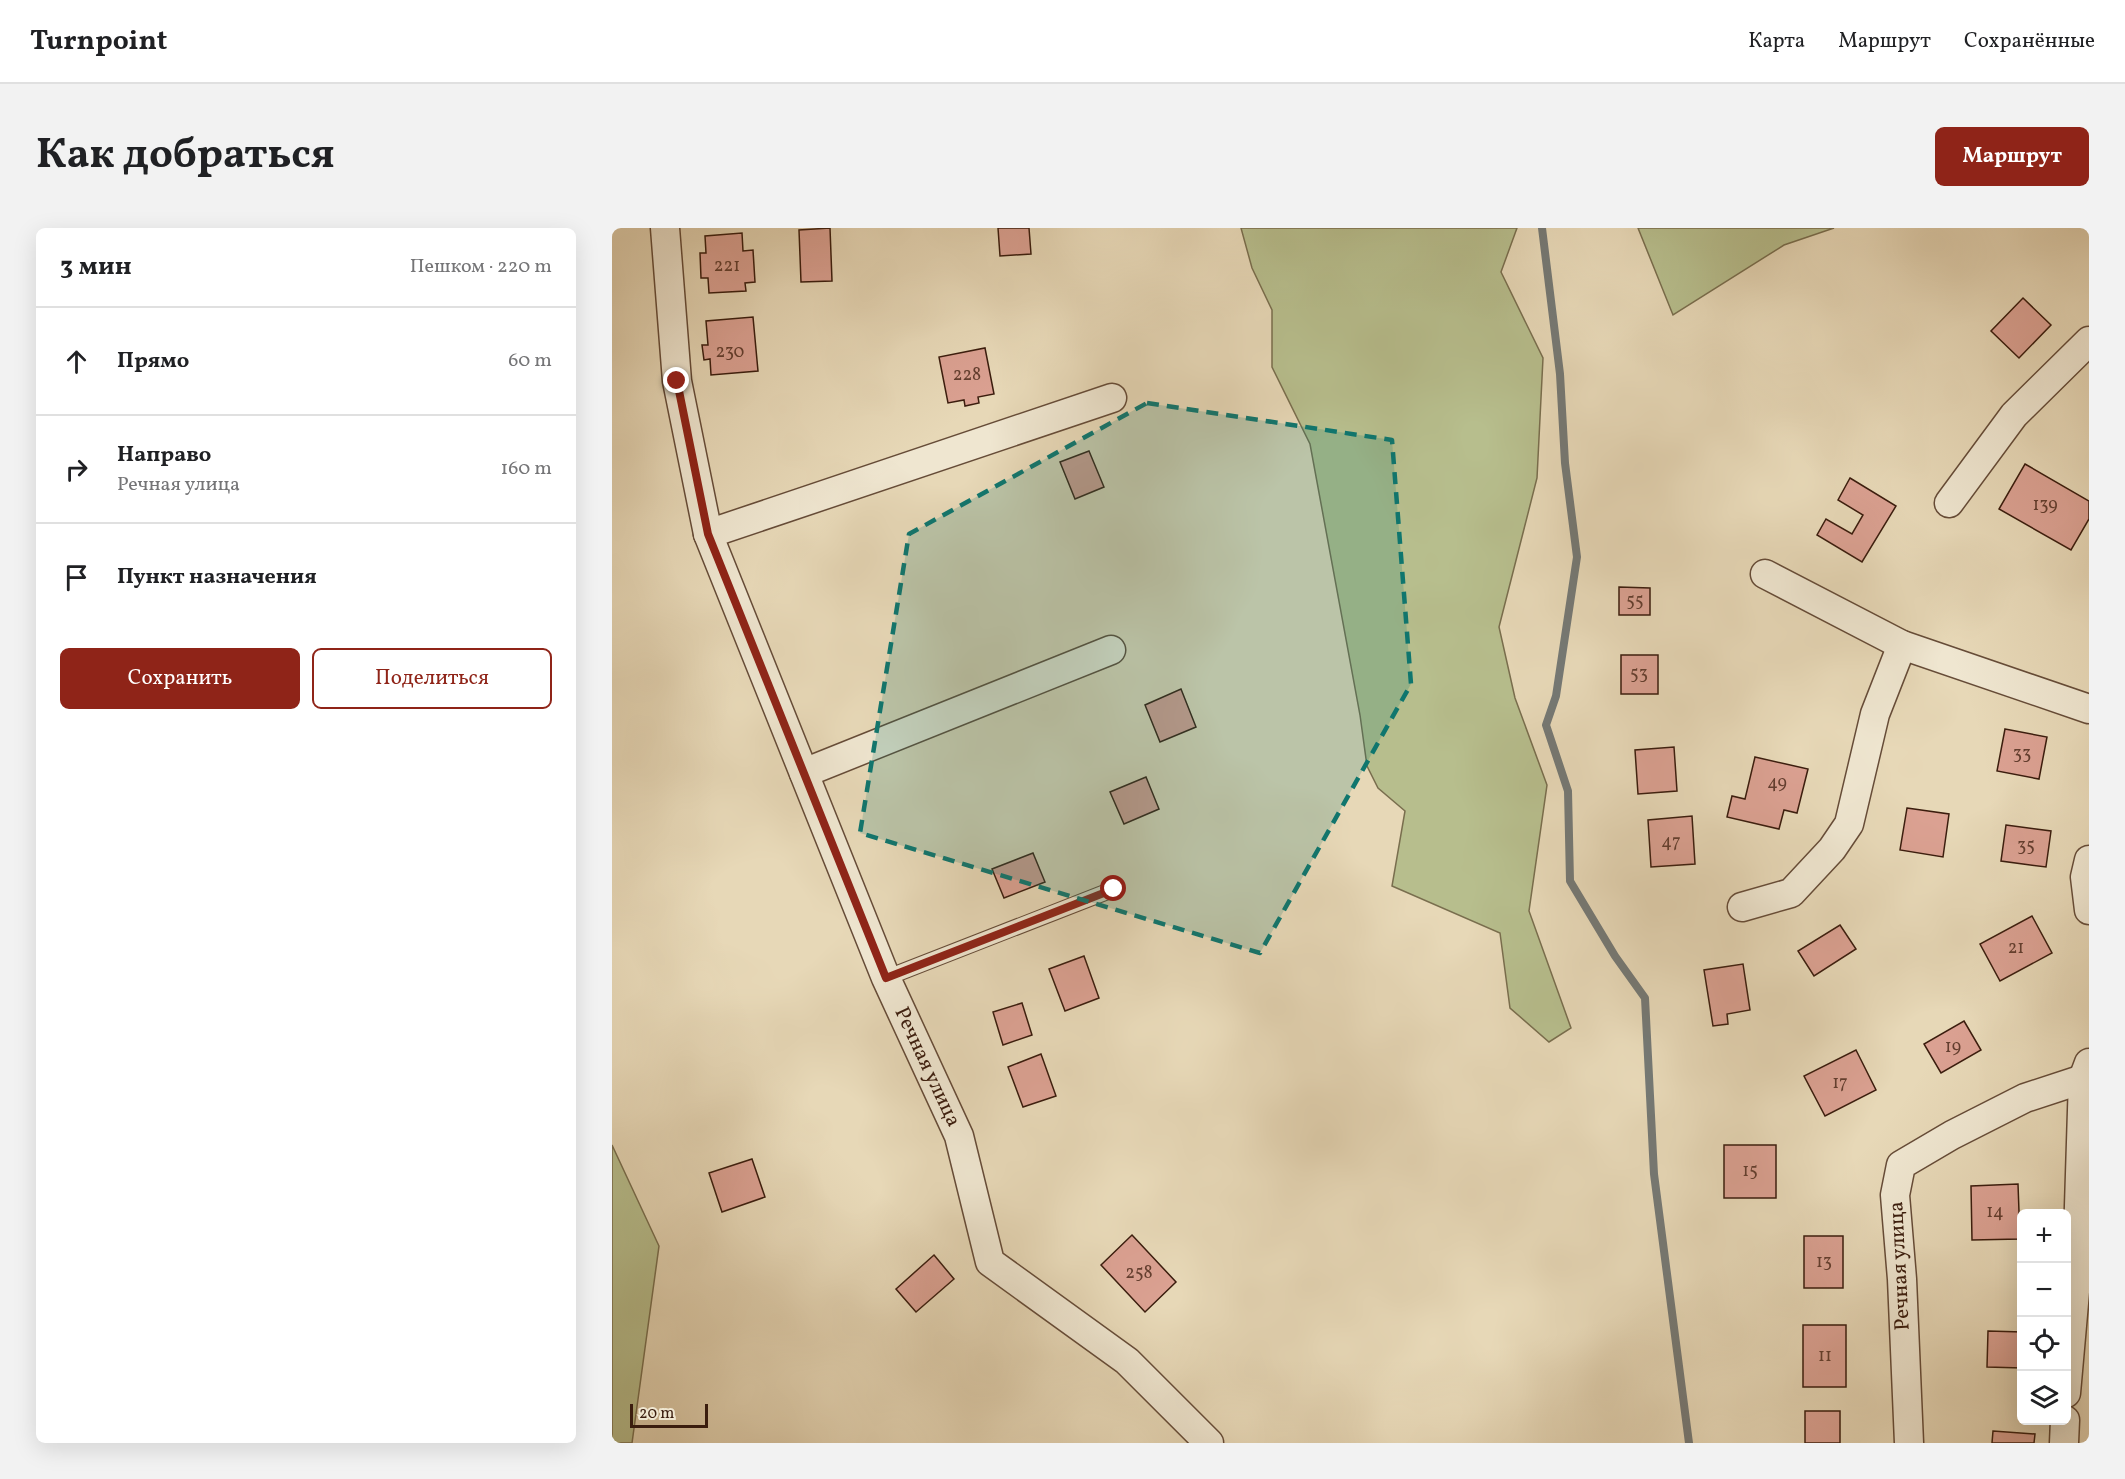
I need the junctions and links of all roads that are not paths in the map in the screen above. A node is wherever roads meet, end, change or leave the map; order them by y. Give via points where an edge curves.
1 (665, 228) edge
2 (2089, 341) edge
3 (1112, 398) dead end
4 (1949, 503) dead end
5 (708, 534) junction
6 (1765, 574) dead end
7 (1902, 645) junction
8 (1111, 650) dead end
9 (2089, 709) edge
10 (804, 773) junction
11 (2089, 860) edge
12 (1114, 889) dead end
13 (1742, 907) dead end
14 (2089, 910) edge
15 (886, 978) junction
16 (2086, 1071) edge
17 (2069, 1371) edge
18 (2065, 1425) edge
19 (1209, 1443) edge
20 (1909, 1443) edge
21 (2064, 1443) edge

1 - 5 street, Речная улица via 677,381
2 - 4 street via 2014,415
3 - 5 street
5 - 10 street, Речная улица
6 - 7 street
7 - 9 street
7 - 13 street via 1875,714 1849,824 1833,849 1791,893
8 - 10 street
10 - 15 street, Речная улица
11 - 14 street via 2085,877
12 - 15 lane
15 - 19 street, Речная улица via 959,1136 990,1262 1127,1361
16 - 17 street via 2078,1269
16 - 20 street, Речная улица via 1952,1135 1901,1165 1895,1195
18 - 21 street

